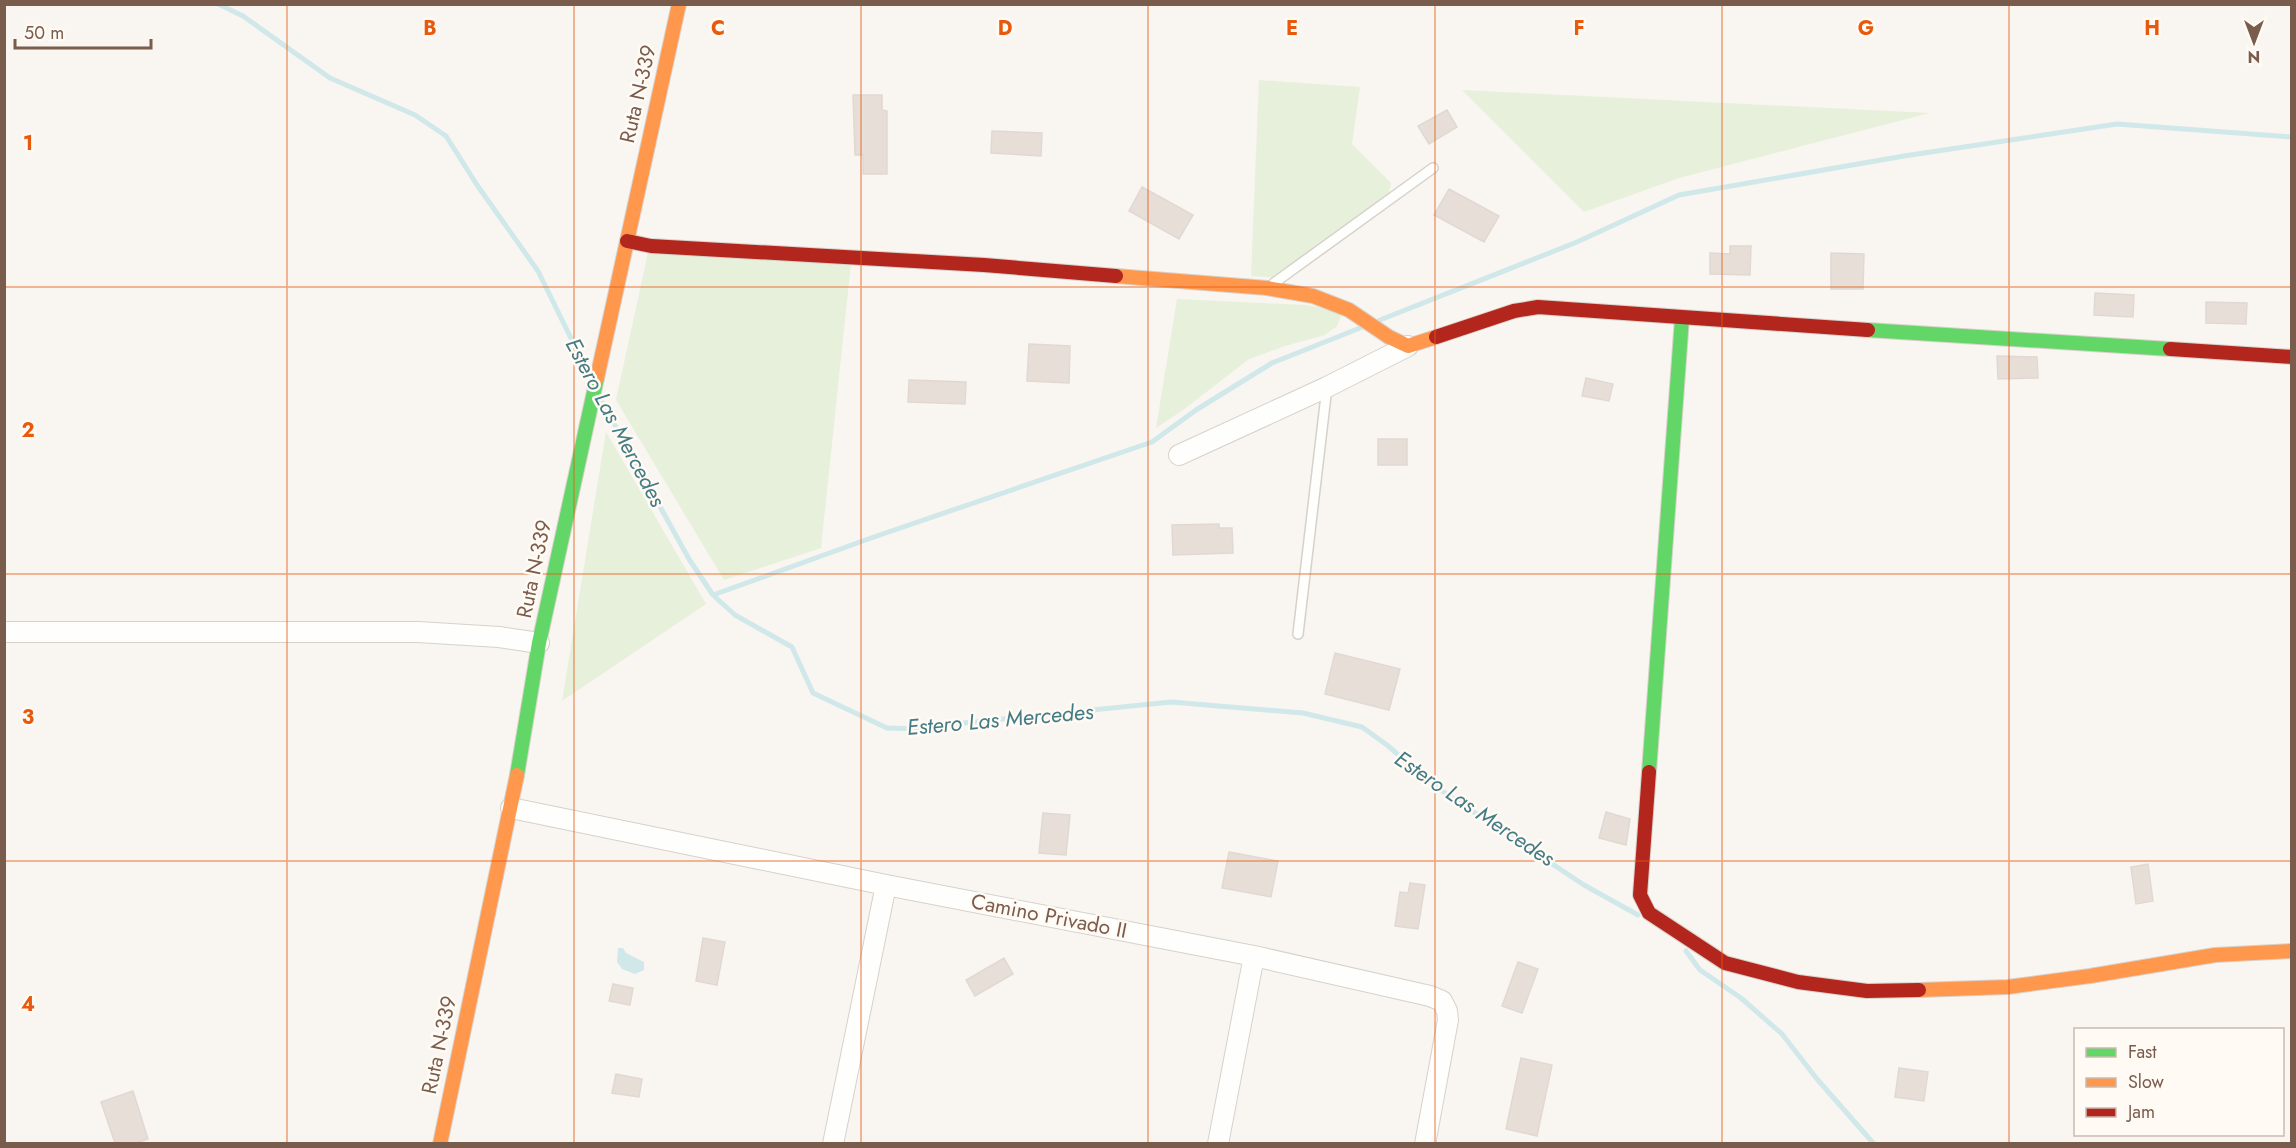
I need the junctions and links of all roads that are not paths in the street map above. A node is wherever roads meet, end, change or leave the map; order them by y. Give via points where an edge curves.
1 (679, 4) edge
2 (1432, 168) dead end
3 (627, 241) junction
4 (1267, 288) junction
5 (1682, 318) junction
6 (1407, 346) junction
7 (2292, 357) edge
8 (1327, 387) junction
9 (1179, 455) dead end
10 (4, 632) edge
11 (1298, 634) dead end
12 (539, 643) junction
13 (512, 808) junction
14 (886, 885) junction
15 (2292, 951) edge
16 (1254, 956) junction
17 (440, 1143) edge
18 (833, 1143) edge
19 (1218, 1143) edge
20 (1425, 1143) edge

1 - 3 street, Ruta N-339
2 - 4 lane
3 - 4 street via 651,246 984,265
3 - 12 street, Ruta N-339
4 - 6 street via 1307,294 1341,306
5 - 6 street via 1538,307 1514,310
5 - 7 street
5 - 15 street via 1640,895 1649,913 1725,963 1798,982 1868,991 2008,987 2216,955
6 - 8 street
8 - 9 street
8 - 11 lane
10 - 12 street via 418,632
12 - 13 street, Ruta N-339
13 - 14 street, Camino Privado II
13 - 17 street, Ruta N-339
14 - 16 street, Camino Privado II
14 - 18 street
16 - 19 street
16 - 20 street, Camino Privado II via 1442,1000 1448,1020

